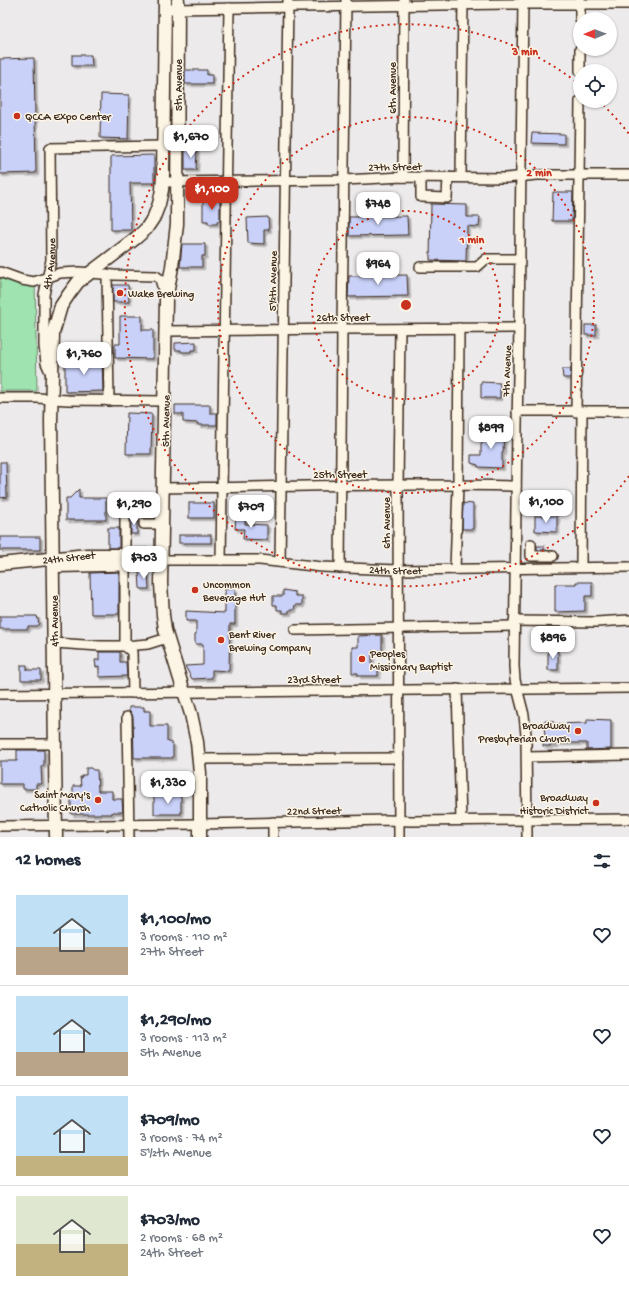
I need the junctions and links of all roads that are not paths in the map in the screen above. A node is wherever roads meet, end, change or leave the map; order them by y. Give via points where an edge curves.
1 (463, 2) edge
2 (522, 2) edge
3 (580, 2) edge
4 (288, 3) edge
5 (346, 3) edge
6 (404, 3) edge
7 (629, 4) edge
8 (165, 5) edge
9 (178, 5) edge
10 (229, 8) junction
11 (580, 108) edge
12 (163, 146) junction
13 (580, 175) junction
14 (521, 176) junction
15 (629, 176) edge
16 (403, 177) junction
17 (421, 177) junction
18 (448, 177) junction
19 (461, 177) junction
20 (226, 180) junction
21 (285, 180) junction
22 (344, 180) junction
23 (162, 182) junction
24 (177, 182) junction
25 (520, 259) junction
26 (420, 267) dead end
27 (0, 272) edge
28 (92, 272) junction
29 (107, 274) junction
30 (47, 277) junction
31 (166, 300) junction
32 (459, 328) junction
33 (519, 328) junction
34 (283, 329) junction
35 (400, 329) junction
36 (225, 330) junction
37 (342, 330) junction
38 (166, 331) junction
39 (52, 377) junction
40 (0, 398) edge
41 (109, 401) junction
42 (165, 401) junction
43 (51, 402) junction
44 (517, 411) junction
45 (629, 411) edge
46 (579, 412) junction
47 (281, 486) junction
48 (340, 486) junction
49 (398, 486) junction
50 (458, 486) junction
51 (516, 486) junction
52 (164, 488) junction
53 (222, 488) junction
54 (163, 506) junction
55 (144, 524) dead end
56 (163, 524) junction
57 (531, 544) dead end
58 (553, 556) dead end
59 (0, 559) edge
60 (126, 560) junction
61 (162, 560) junction
62 (221, 560) junction
63 (26, 562) junction
64 (280, 562) junction
65 (53, 563) junction
66 (0, 564) edge
67 (581, 567) junction
68 (629, 567) edge
69 (340, 568) junction
70 (455, 569) junction
71 (515, 569) junction
72 (398, 570) junction
73 (0, 572) edge
74 (629, 620) edge
75 (514, 624) junction
76 (398, 628) junction
77 (295, 630) dead end
78 (167, 638) junction
79 (54, 643) junction
80 (125, 646) junction
81 (629, 688) edge
82 (457, 689) junction
83 (398, 690) junction
84 (517, 690) junction
85 (184, 692) junction
86 (133, 693) junction
87 (0, 694) edge
88 (54, 694) junction
89 (127, 717) dead end
90 (0, 744) edge
91 (55, 744) junction
92 (629, 755) edge
93 (526, 757) junction
94 (399, 758) junction
95 (199, 760) junction
96 (629, 819) edge
97 (461, 820) junction
98 (527, 820) junction
99 (399, 821) junction
100 (273, 822) junction
101 (200, 824) junction
102 (128, 825) junction
103 (0, 826) edge
104 (56, 831) edge
105 (129, 837) edge
106 (200, 837) edge
107 (273, 837) edge
108 (399, 837) edge
109 (527, 837) edge

1 - 2 street
1 - 6 street
1 - 19 street
2 - 3 street
2 - 14 street, 7th Avenue
3 - 7 street
4 - 5 street
4 - 10 street
4 - 21 street, 5½th Avenue
5 - 6 street
5 - 22 street
6 - 16 street, 6th Avenue
8 - 9 street
8 - 12 main road, 5th Avenue
9 - 10 street
9 - 24 main road, 5th Avenue
10 - 20 street
11 - 13 street
12 - 23 main road, 5th Avenue
12 - 30 street, 4th Avenue via 50,148 51,260
13 - 14 street, 27th Street
13 - 15 street, 27th Street
13 - 46 street
14 - 19 street, 27th Street
14 - 25 street, 7th Avenue
16 - 17 street, 27th Street
16 - 22 street, 27th Street
17 - 18 street, 27th Street
17 - 18 street via 420,197 447,198
18 - 19 street, 27th Street
20 - 21 street, 27th Street
20 - 24 street, 27th Street
20 - 36 street
21 - 22 street, 27th Street
21 - 34 street, 5½th Avenue
22 - 37 street
23 - 24 street, 27th Street
23 - 28 main road, 5th Avenue via 159,204 146,229
24 - 31 main road, 5th Avenue via 174,253
25 - 26 street via 486,259 477,267
25 - 33 street, 7th Avenue
27 - 30 street via 34,282
28 - 29 street
28 - 30 street via 60,273
28 - 39 main road, 5th Avenue via 78,282 61,306 53,333
29 - 31 street via 158,277
29 - 41 street
30 - 39 street, 4th Avenue via 44,295 44,346 46,363
31 - 38 main road, 5th Avenue
32 - 33 street, 26th Street
32 - 35 street, 26th Street
32 - 50 street
33 - 44 street, 7th Avenue
34 - 36 street, 26th Street
34 - 37 street, 26th Street
34 - 47 street, 5½th Avenue
35 - 37 street, 26th Street
35 - 49 street, 6th Avenue
36 - 38 street, 26th Street
36 - 53 street
37 - 48 street
38 - 42 main road, 5th Avenue
39 - 43 main road, 5th Avenue
40 - 43 street
41 - 42 street
41 - 43 street
42 - 52 main road, 5th Avenue
43 - 65 main road, 4th Avenue
44 - 46 street
44 - 51 street, 7th Avenue
45 - 46 street
46 - 67 street
47 - 48 street, 25th Street
47 - 53 street, 25th Street
47 - 64 street, 5½th Avenue
48 - 49 street, 25th Street
48 - 69 street
49 - 50 street, 25th Street
49 - 72 street, 6th Avenue
50 - 51 street, 25th Street
50 - 70 street
51 - 71 street, 7th Avenue
52 - 53 street, 25th Street
52 - 54 main road, 5th Avenue
53 - 62 street
54 - 56 main road, 5th Avenue
54 - 60 street via 125,508
55 - 56 street
56 - 61 main road, 5th Avenue
57 - 58 street via 531,556
59 - 63 street
60 - 61 main road, 24th Street via 147,556
60 - 65 main road, 24th Street via 82,556
60 - 80 street
61 - 62 street, 24th Street
61 - 78 main road, 5th Avenue via 162,615
62 - 64 street, 24th Street
63 - 65 main road, 24th Street
63 - 66 main road, 24th Street
64 - 69 street, 24th Street
65 - 73 main road, 24th Street
65 - 79 main road, 4th Avenue
67 - 68 street, 24th Street
67 - 71 street, 24th Street
69 - 72 street, 24th Street
70 - 71 street, 24th Street
70 - 72 street, 24th Street
71 - 75 street, 7th Avenue
72 - 76 street, 6th Avenue
74 - 75 street
75 - 76 street
75 - 84 street, 7th Avenue
76 - 77 street
76 - 83 street, 6th Avenue
78 - 80 street via 148,644
78 - 85 main road, 5th Avenue
79 - 80 street
79 - 88 main road, 4th Avenue
80 - 86 street via 132,652
81 - 84 street, 23rd Street
82 - 83 street, 23rd Street
82 - 84 street, 23rd Street
82 - 97 street
83 - 85 street, 23rd Street
83 - 94 street, 6th Avenue
84 - 93 street, 7th Avenue via 524,715
85 - 86 street, 23rd Street
85 - 95 main road, 5th Avenue via 195,728
86 - 88 street, 23rd Street
87 - 88 street, 23rd Street
88 - 91 main road, 4th Avenue
89 - 102 street
90 - 91 street
91 - 104 main road, 4th Avenue
92 - 93 street
93 - 98 street, 7th Avenue
94 - 95 street
94 - 99 street, 6th Avenue
95 - 101 main road, 5th Avenue
96 - 98 street, 22nd Street
97 - 98 street, 22nd Street
97 - 99 street, 22nd Street
98 - 109 street, 7th Avenue
99 - 100 street, 22nd Street
99 - 108 street, 6th Avenue
100 - 101 street, 22nd Street
100 - 107 street
101 - 102 street, 22nd Street
101 - 106 main road, 5th Avenue
102 - 104 street, 22nd Street
102 - 105 street
103 - 104 street, 22nd Street

